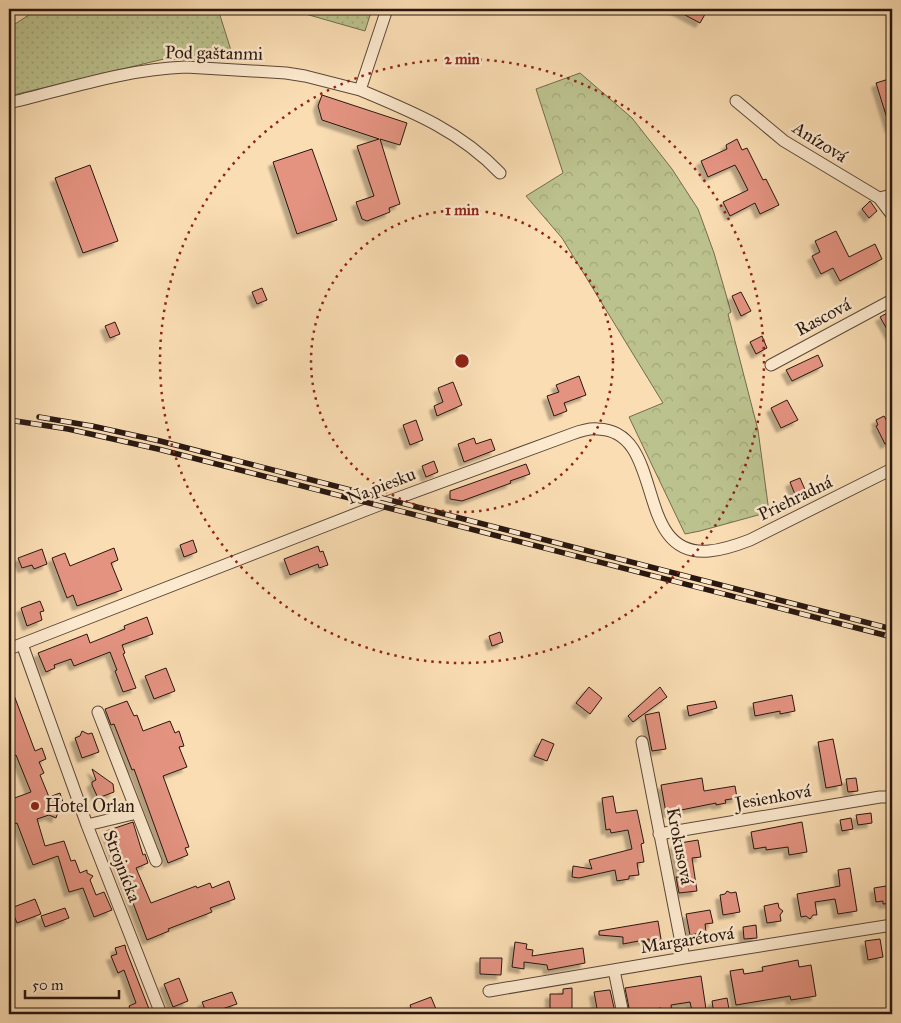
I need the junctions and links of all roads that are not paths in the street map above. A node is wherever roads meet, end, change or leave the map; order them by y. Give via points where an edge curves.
1 (387, 9) edge
2 (360, 90) junction
3 (736, 100) dead end
4 (9, 103) edge
5 (500, 173) dead end
6 (892, 195) edge
7 (879, 198) junction
8 (892, 215) edge
9 (892, 300) edge
10 (771, 365) dead end
11 (892, 469) edge
12 (710, 551) joint
13 (22, 644) junction
14 (9, 649) edge
15 (98, 712) dead end
16 (642, 742) dead end
17 (892, 797) edge
18 (137, 813) junction
19 (88, 824) junction
20 (659, 834) junction
21 (156, 861) dead end
22 (892, 925) edge
23 (684, 958) junction
24 (614, 970) junction
25 (488, 991) dead end
26 (161, 1014) edge
27 (622, 1014) edge

1 - 2 street
2 - 4 street, Pod gaštanmi via 286,73 186,67 130,74
2 - 5 street, Pod gaštanmi via 448,130 484,156
3 - 7 street, Anízová via 784,141
6 - 7 street
7 - 8 street
9 - 10 street, Rascová
11 - 12 street, Priehradná via 750,540
12 - 13 street, Na piesku via 687,548 667,534 633,448 614,433 600,428 591,429 379,505
13 - 14 street, Na piesku
13 - 19 street, Strojnícka
15 - 18 street
16 - 20 street, Krokusová
17 - 20 street, Jesienková
18 - 19 street
18 - 21 street
19 - 26 street, Strojnícka
20 - 23 street, Krokusová
22 - 23 street, Margarétová
23 - 24 street, Margarétová
24 - 25 street, Margarétová
24 - 27 street

